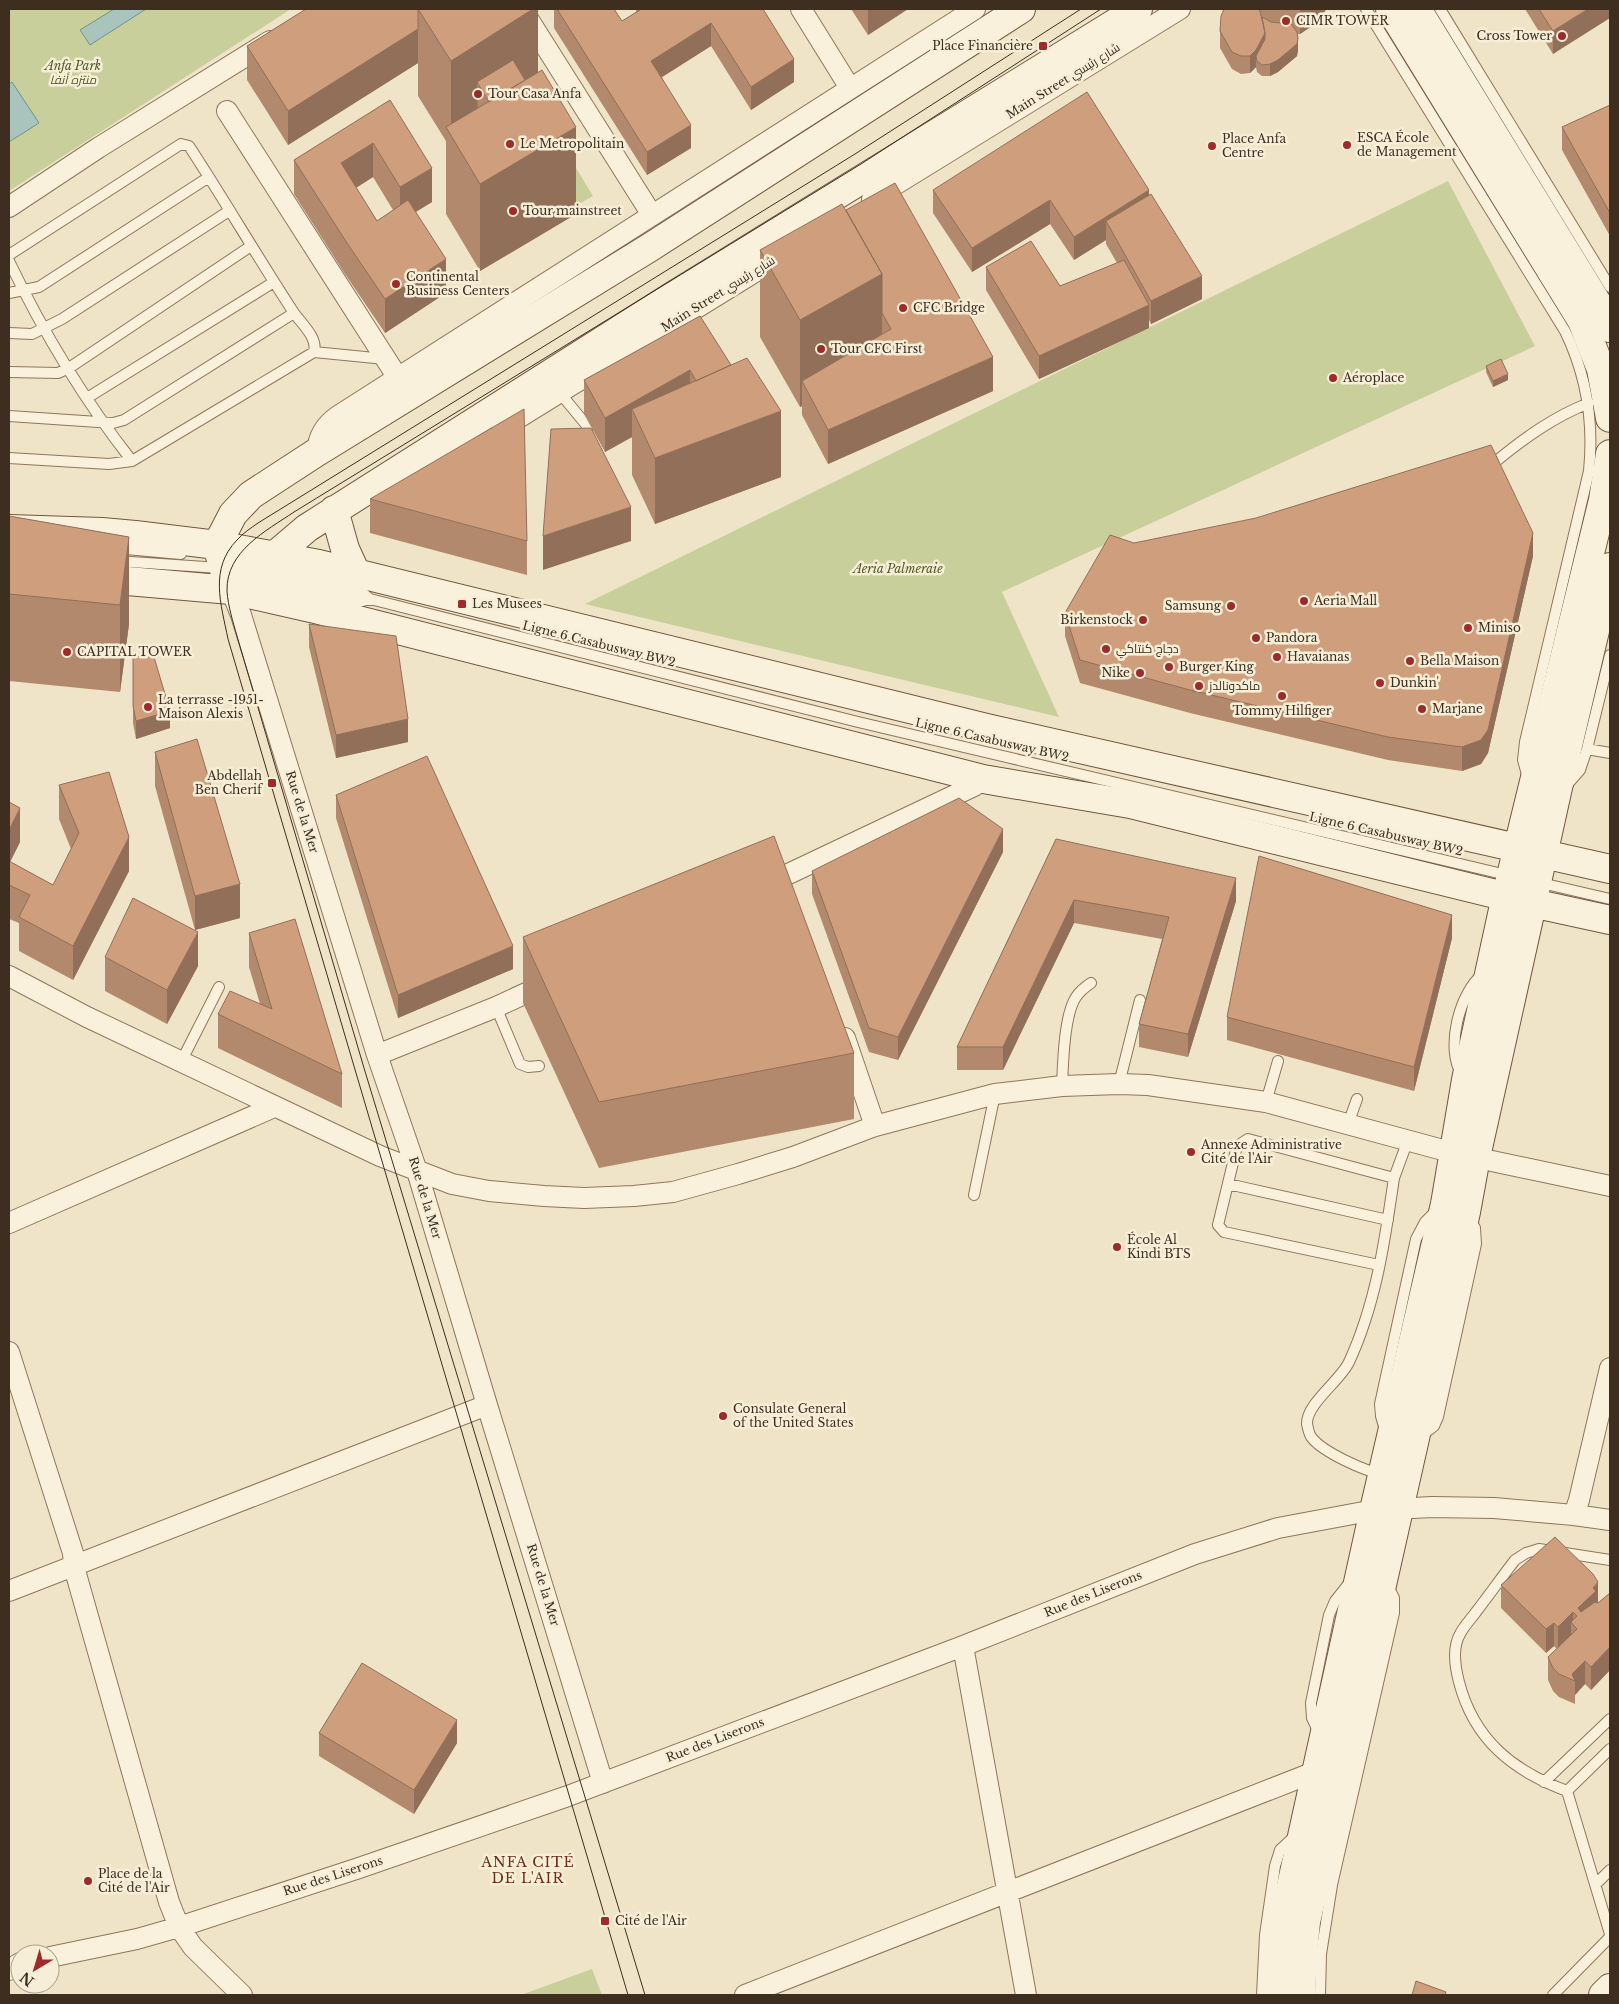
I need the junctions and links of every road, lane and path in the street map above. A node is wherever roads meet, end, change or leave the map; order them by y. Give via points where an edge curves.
1 (522, 9) edge
2 (801, 9) edge
3 (975, 9) edge
4 (1021, 9) edge
5 (1138, 9) edge
6 (1180, 9) edge
7 (1366, 9) edge
8 (1390, 9) edge
9 (1417, 9) edge
10 (1440, 9) edge
11 (283, 34) edge
12 (850, 88) junction
13 (227, 111) dead end
14 (209, 177) junction
15 (9, 207) edge
16 (857, 208) edge
17 (229, 211) junction
18 (652, 215) junction
19 (803, 242) edge
20 (252, 246) junction
21 (9, 255) edge
22 (9, 261) edge
23 (274, 282) junction
24 (1610, 287) edge
25 (23, 290) junction
26 (9, 293) edge
27 (294, 313) junction
28 (45, 328) junction
29 (1610, 328) edge
30 (9, 333) edge
31 (314, 352) junction
32 (386, 359) junction
33 (69, 368) junction
34 (9, 372) edge
35 (398, 378) junction
36 (560, 393) junction
37 (87, 398) junction
38 (1600, 411) edge
39 (9, 416) edge
40 (101, 421) junction
41 (588, 427) edge
42 (485, 439) edge
43 (317, 452) junction
44 (1610, 454) edge
45 (9, 458) edge
46 (132, 462) junction
47 (1494, 463) edge
48 (419, 479) edge
49 (378, 482) junction
50 (334, 510) junction
51 (9, 529) edge
52 (108, 548) edge
53 (192, 555) dead end
54 (108, 560) edge
55 (1610, 567) edge
56 (239, 573) junction
57 (356, 573) junction
58 (70, 576) edge
59 (1610, 655) edge
60 (1587, 749) junction
61 (1610, 753) edge
62 (983, 779) junction
63 (1545, 789) junction
64 (1530, 851) junction
65 (1610, 869) edge
66 (1522, 886) junction
67 (744, 895) edge
68 (1610, 899) edge
69 (1610, 920) edge
70 (567, 975) edge
71 (9, 976) edge
72 (1091, 983) dead end
73 (219, 987) dead end
74 (1140, 1000) dead end
75 (496, 1006) junction
76 (839, 1021) edge
77 (377, 1055) junction
78 (1278, 1060) dead end
79 (181, 1062) junction
80 (539, 1066) dead end
81 (1119, 1084) junction
82 (1062, 1086) junction
83 (995, 1094) junction
84 (1358, 1099) dead end
85 (1266, 1102) junction
86 (274, 1107) junction
87 (1348, 1124) junction
88 (875, 1126) junction
89 (1408, 1140) junction
90 (1465, 1155) junction
91 (417, 1171) junction
92 (1394, 1178) junction
93 (1228, 1184) junction
94 (1610, 1186) edge
95 (974, 1195) dead end
96 (1455, 1208) junction
97 (1388, 1220) junction
98 (9, 1223) edge
99 (1379, 1265) junction
100 (9, 1352) edge
101 (1610, 1368) edge
102 (487, 1405) junction
103 (1402, 1440) junction
104 (1383, 1475) junction
105 (1386, 1509) junction
106 (1574, 1515) junction
107 (1610, 1520) edge
108 (1610, 1560) edge
109 (74, 1567) junction
110 (1371, 1577) junction
111 (9, 1591) edge
112 (963, 1646) junction
113 (1610, 1719) edge
114 (1610, 1749) edge
115 (1317, 1771) junction
116 (603, 1782) junction
117 (1544, 1782) junction
118 (1567, 1790) junction
119 (1303, 1831) junction
120 (1610, 1870) edge
121 (1596, 1884) junction
122 (1006, 1892) junction
123 (179, 1927) junction
124 (1610, 1936) edge
125 (60, 1955) edge
126 (1610, 1988) edge
127 (242, 1995) edge
128 (745, 1995) edge
129 (1026, 1995) edge
130 (1262, 1995) edge
131 (1278, 1995) edge
132 (1300, 1995) edge
133 (1320, 1995) edge
134 (1553, 1995) edge
135 (1603, 1995) edge

1 - 18 street via 565,84
2 - 12 street
3 - 12 street
4 - 43 main road via 649,248
5 - 49 main road, Main Street شارع رئيسي
6 - 16 street, Main Street شارع رئيسي
7 - 38 lane via 1566,331
8 - 38 main road via 1582,321 1601,369
9 - 29 main road
10 - 24 lane
11 - 15 street
12 - 18 street
13 - 32 street
14 - 17 lane
14 - 21 lane via 189,146 181,144
14 - 25 lane via 39,287
17 - 20 lane
17 - 28 lane
18 - 35 street
19 - 36 street, Main Street شارع رئيسي
20 - 23 lane
20 - 33 lane
22 - 25 lane
23 - 27 lane
23 - 37 lane
25 - 26 lane
25 - 28 lane
27 - 31 lane via 312,338 316,346
27 - 40 lane via 124,420 113,423
28 - 30 lane via 32,334
28 - 33 lane
31 - 32 lane
31 - 46 lane
32 - 35 street
33 - 34 lane via 58,373
33 - 37 lane
35 - 43 street via 331,421 320,435
36 - 41 lane
36 - 42 street, Main Street شارع رئيسي
37 - 40 lane
38 - 47 lane via 1570,410 1516,444
38 - 63 lane via 1591,430 1589,471 1523,751 1525,770
39 - 40 lane
40 - 46 lane
43 - 56 main road via 251,496 233,514
44 - 63 main road
45 - 46 lane via 110,464
48 - 49 street via 399,485
49 - 50 main road, Main Street شارع رئيسي
50 - 56 main road, Main Street شارع رئيسي
50 - 57 main road via 344,549
51 - 56 main road via 102,532
52 - 53 lane
54 - 56 lane, Ligne 6 Casabusway BW2
55 - 63 main road
56 - 57 main road
56 - 58 main road
56 - 62 main road via 320,610
56 - 66 lane, Ligne 6 Casabusway BW2 via 359,602 370,599
56 - 77 street, Rue de la Mer
57 - 64 main road via 996,730
59 - 60 lane
60 - 61 lane
60 - 63 lane via 1580,770 1573,779
62 - 66 main road via 1130,804
62 - 67 street via 791,884
63 - 64 main road
64 - 65 main road
64 - 66 main road
66 - 68 lane, Ligne 6 Casabusway BW2
66 - 69 main road
66 - 90 main road via 1490,970 1466,1080
66 - 90 main road via 1519,986 1498,1085
70 - 75 street
71 - 79 street
72 - 82 lane via 1082,989 1072,1005
73 - 79 lane
74 - 81 lane
75 - 77 street
75 - 80 lane via 520,1064
76 - 88 street
77 - 91 street, Rue de la Mer
78 - 85 lane
79 - 86 street
81 - 82 street
81 - 85 street via 1148,1085
82 - 83 street
83 - 88 street
83 - 95 lane
84 - 87 lane
85 - 87 street
86 - 91 street
86 - 98 street
87 - 89 street
88 - 91 street via 738,1174 673,1192 634,1196 544,1196 489,1191 452,1184
89 - 90 street
89 - 92 lane
90 - 94 street
90 - 96 main road
91 - 102 street, Rue de la Mer
92 - 93 lane via 1248,1139 1237,1146
92 - 97 lane
93 - 97 lane
93 - 99 lane via 1218,1225 1224,1232
96 - 103 main road
96 - 103 lane via 1476,1228 1477,1238 1438,1416 1432,1428
97 - 99 lane
99 - 104 lane via 1373,1296 1348,1364 1310,1411 1307,1422 1310,1436 1319,1446 1368,1472
100 - 109 street via 73,1553
101 - 106 street
102 - 109 street
102 - 116 street, Rue de la Mer
103 - 104 main road
103 - 105 main road
104 - 105 main road
105 - 106 street, Rue des Liserons via 1494,1508
105 - 110 main road
105 - 112 street, Rue des Liserons via 1278,1528 1195,1554
106 - 107 street, Rue des Liserons
108 - 117 lane via 1539,1549 1526,1553 1515,1560 1460,1634 1454,1666 1463,1696 1477,1725 1498,1752 1524,1772
109 - 111 street
109 - 123 street via 169,1902
110 - 115 main road
110 - 132 main road via 1306,1922
110 - 133 lane via 1392,1591 1394,1613 1332,1885 1321,1954
112 - 116 street, Rue des Liserons
112 - 122 street
113 - 117 lane
114 - 118 lane
115 - 119 main road
115 - 122 street
116 - 123 street, Rue des Liserons
117 - 118 lane
118 - 121 lane
119 - 130 lane via 1285,1844 1277,1858 1265,1935
119 - 131 main road via 1284,1918
120 - 121 lane
121 - 124 lane
122 - 128 street
122 - 129 street
123 - 125 street, Rue des Liserons
123 - 127 street via 193,1946
124 - 134 lane
126 - 135 main road

